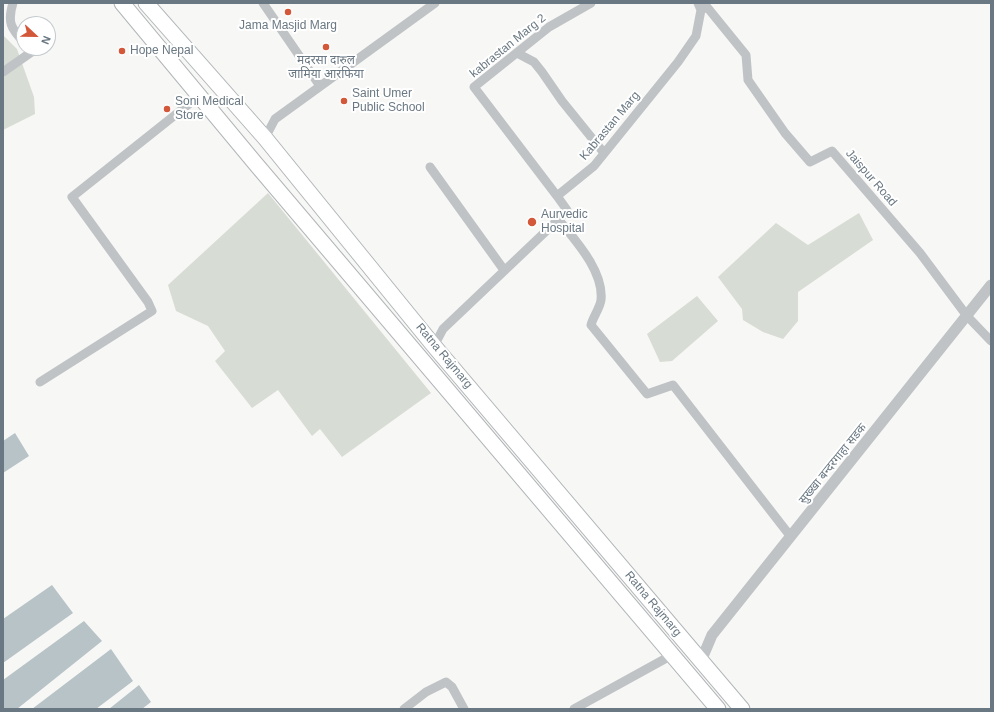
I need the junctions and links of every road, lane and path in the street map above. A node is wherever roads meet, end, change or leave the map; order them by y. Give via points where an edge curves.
1 (12, 3) edge
2 (122, 3) edge
3 (146, 3) edge
4 (263, 3) edge
5 (435, 3) edge
6 (591, 3) edge
7 (700, 6) edge
8 (16, 34) edge
9 (517, 53) junction
10 (26, 56) edge
11 (3, 72) edge
12 (320, 86) junction
13 (199, 96) junction
14 (265, 138) junction
15 (604, 154) junction
16 (430, 167) dead end
17 (557, 196) junction
18 (558, 220) junction
19 (504, 270) junction
20 (991, 285) edge
21 (967, 316) junction
22 (991, 341) edge
23 (434, 346) junction
24 (40, 382) dead end
25 (791, 537) junction
26 (672, 654) junction
27 (701, 661) junction
28 (404, 709) edge
29 (464, 709) edge
30 (574, 709) edge
31 (718, 709) edge
32 (742, 709) edge

1 - 8 street via 12,30
2 - 13 highway, Ratna Rajmarg
3 - 14 highway, Ratna Rajmarg
4 - 12 street
5 - 12 street
6 - 9 street, kabrastan Marg 2 via 549,27
7 - 15 street, Kabrastan Marg via 696,36
7 - 21 street, Jaispur Road via 707,7 746,56 748,80 784,133 810,162 832,151 920,252
9 - 15 street via 534,62
9 - 17 street, kabrastan Marg 2 via 474,87
10 - 11 street
12 - 14 street via 275,119
13 - 24 street via 72,197 152,311
13 - 26 highway, Ratna Rajmarg
14 - 23 highway, Ratna Rajmarg
15 - 17 street, Kabrastan Marg via 594,166
16 - 19 street
17 - 18 street via 567,210
18 - 19 street
18 - 25 street via 587,257 599,281 601,300 591,326 646,394 673,386
19 - 23 street via 443,329
20 - 21 street, सुख्खा बन्दरगाहा सडक
21 - 22 street, Jaispur Road
21 - 25 street, सुख्खा बन्दरगाहा सडक
23 - 27 highway, Ratna Rajmarg
25 - 27 street, सुख्खा बन्दरगाहा सडक via 712,635
26 - 30 street
26 - 31 highway, Ratna Rajmarg
27 - 32 highway, Ratna Rajmarg
28 - 29 street via 426,692 446,682 452,687

